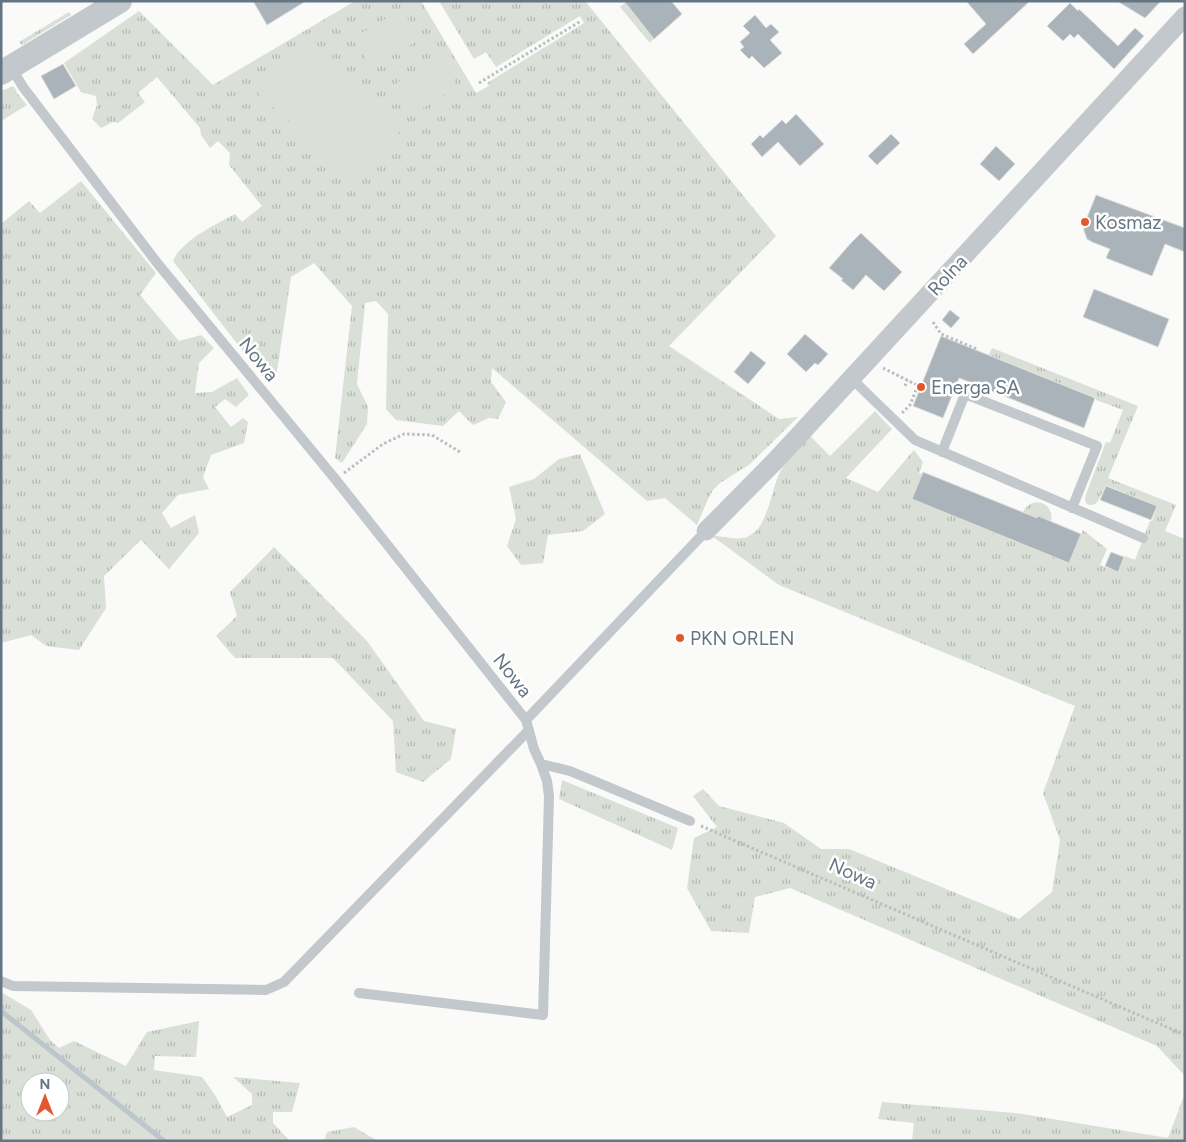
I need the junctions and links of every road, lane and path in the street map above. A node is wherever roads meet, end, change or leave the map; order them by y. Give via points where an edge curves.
1 (120, 1) edge
2 (1185, 16) edge
3 (581, 21) dead end
4 (6, 70) edge
5 (479, 83) dead end
6 (933, 322) dead end
7 (976, 352) dead end
8 (868, 360) junction
9 (851, 378) junction
10 (907, 380) junction
11 (905, 386) dead end
12 (912, 398) dead end
13 (460, 452) dead end
14 (942, 452) junction
15 (336, 480) junction
16 (1072, 508) junction
17 (706, 531) joint
18 (1143, 538) dead end
19 (528, 725) junction
20 (542, 764) junction
21 (690, 821) joint
22 (1, 981) edge
23 (358, 993) dead end
24 (1185, 1035) edge

1 - 4 street
2 - 8 street, Rolna
3 - 5 path
4 - 15 lane, Nowa via 23,87 158,264
6 - 7 path via 941,334 977,349
8 - 9 street, Rolna
8 - 10 path
9 - 14 lane via 915,440
9 - 17 street, Rolna
10 - 11 path
10 - 12 path via 919,386
13 - 15 path via 432,435 404,434 383,444
14 - 16 lane
14 - 16 lane via 965,394 1097,446
15 - 19 lane, Nowa
16 - 18 lane
17 - 19 lane
19 - 20 lane, Nowa
19 - 22 lane via 284,982 266,990 13,986
20 - 21 lane via 570,771
20 - 23 lane, Nowa via 549,796 543,1015
21 - 24 path, Nowa

